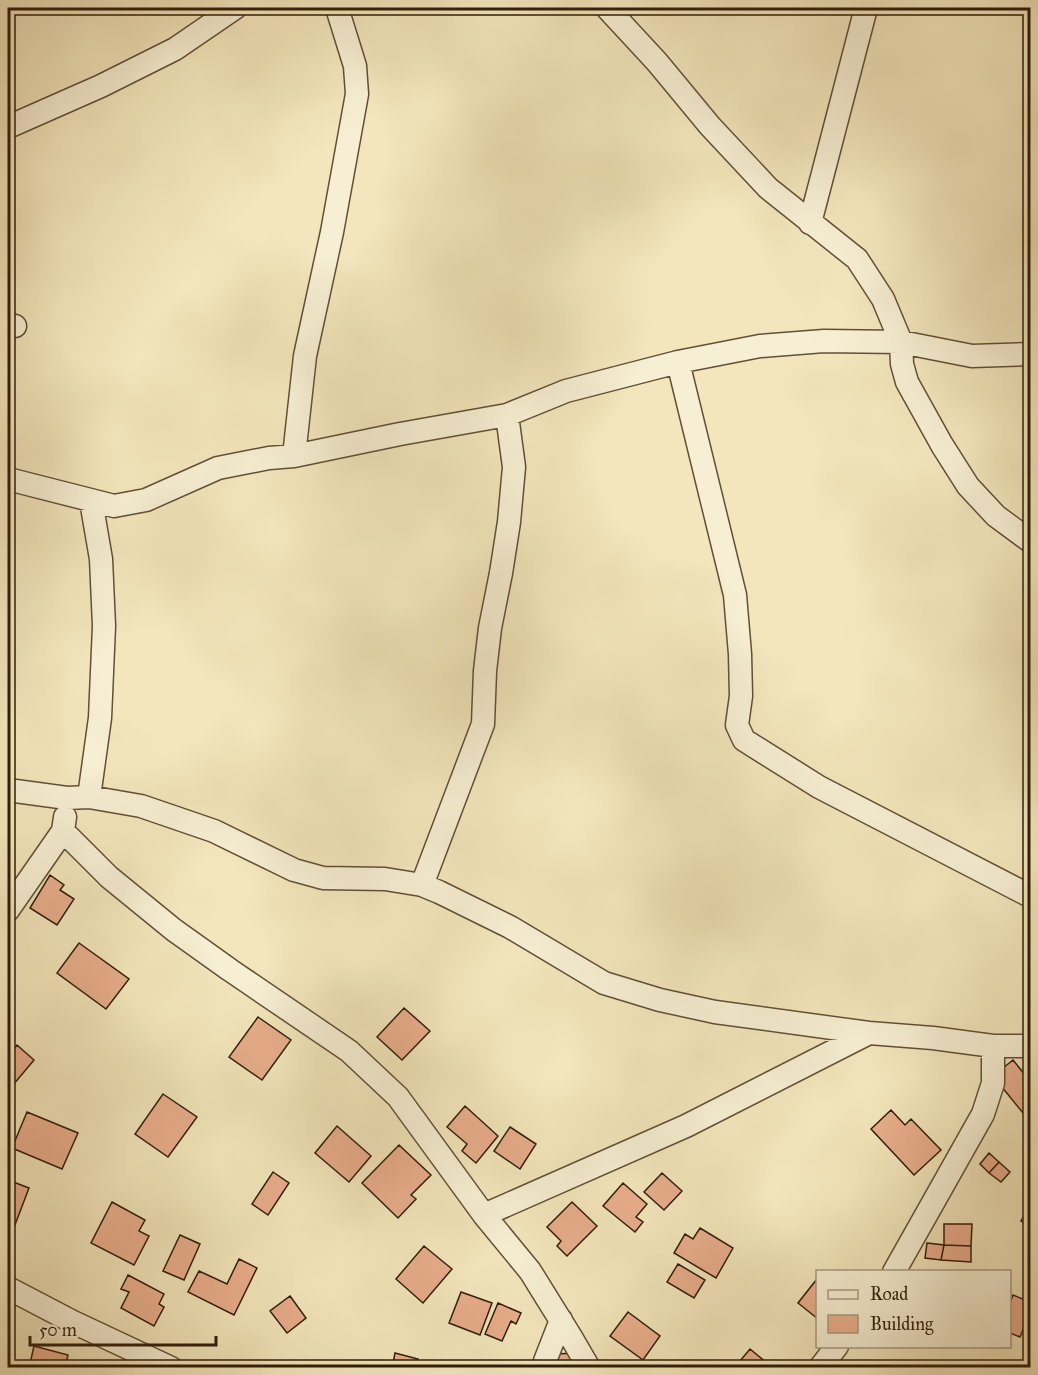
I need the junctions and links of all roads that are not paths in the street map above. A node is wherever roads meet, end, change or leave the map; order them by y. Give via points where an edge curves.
1 (235, 8) edge
2 (337, 8) edge
3 (606, 8) edge
4 (866, 8) edge
5 (8, 127) edge
6 (810, 223) junction
7 (901, 342) junction
8 (1030, 354) edge
9 (678, 362) junction
10 (507, 415) junction
11 (294, 456) junction
12 (8, 479) edge
13 (91, 501) junction
14 (1030, 541) edge
15 (8, 790) edge
16 (78, 797) junction
17 (63, 831) junction
18 (422, 885) junction
19 (1030, 896) edge
20 (8, 910) edge
21 (869, 1033) junction
22 (993, 1046) junction
23 (1030, 1046) edge
24 (484, 1215) junction
25 (895, 1270) edge
26 (8, 1288) edge
27 (561, 1320) junction
28 (836, 1348) edge
29 (171, 1368) edge
30 (545, 1368) edge
31 (589, 1368) edge
32 (820, 1368) edge

1 - 5 street via 175,49 101,87
2 - 11 street via 355,66 357,94 305,356
3 - 6 street via 768,188
4 - 6 street
6 - 7 street via 857,260 883,299
7 - 8 street via 972,356
7 - 9 street via 824,341 760,346
7 - 14 street via 907,382 942,445 969,486 996,516
9 - 10 street via 566,391
9 - 19 street via 735,595 741,696 738,725 744,740 819,787
10 - 11 street
10 - 18 street via 514,467 509,522 490,628 483,724
11 - 13 street via 218,468 146,500 114,506
12 - 13 street
13 - 16 street via 101,559 104,626 100,718
15 - 16 street
16 - 17 street
16 - 18 street via 141,806 173,816 214,831 294,870 323,878 385,879
17 - 20 street
17 - 24 street via 109,877 174,930 349,1051 398,1097
18 - 21 street via 510,927 604,983 715,1012
21 - 22 street
21 - 24 street via 686,1126
22 - 23 street
22 - 25 street via 993,1083 983,1114
24 - 27 street via 530,1271
26 - 29 street
27 - 30 street
27 - 31 street
28 - 32 street

